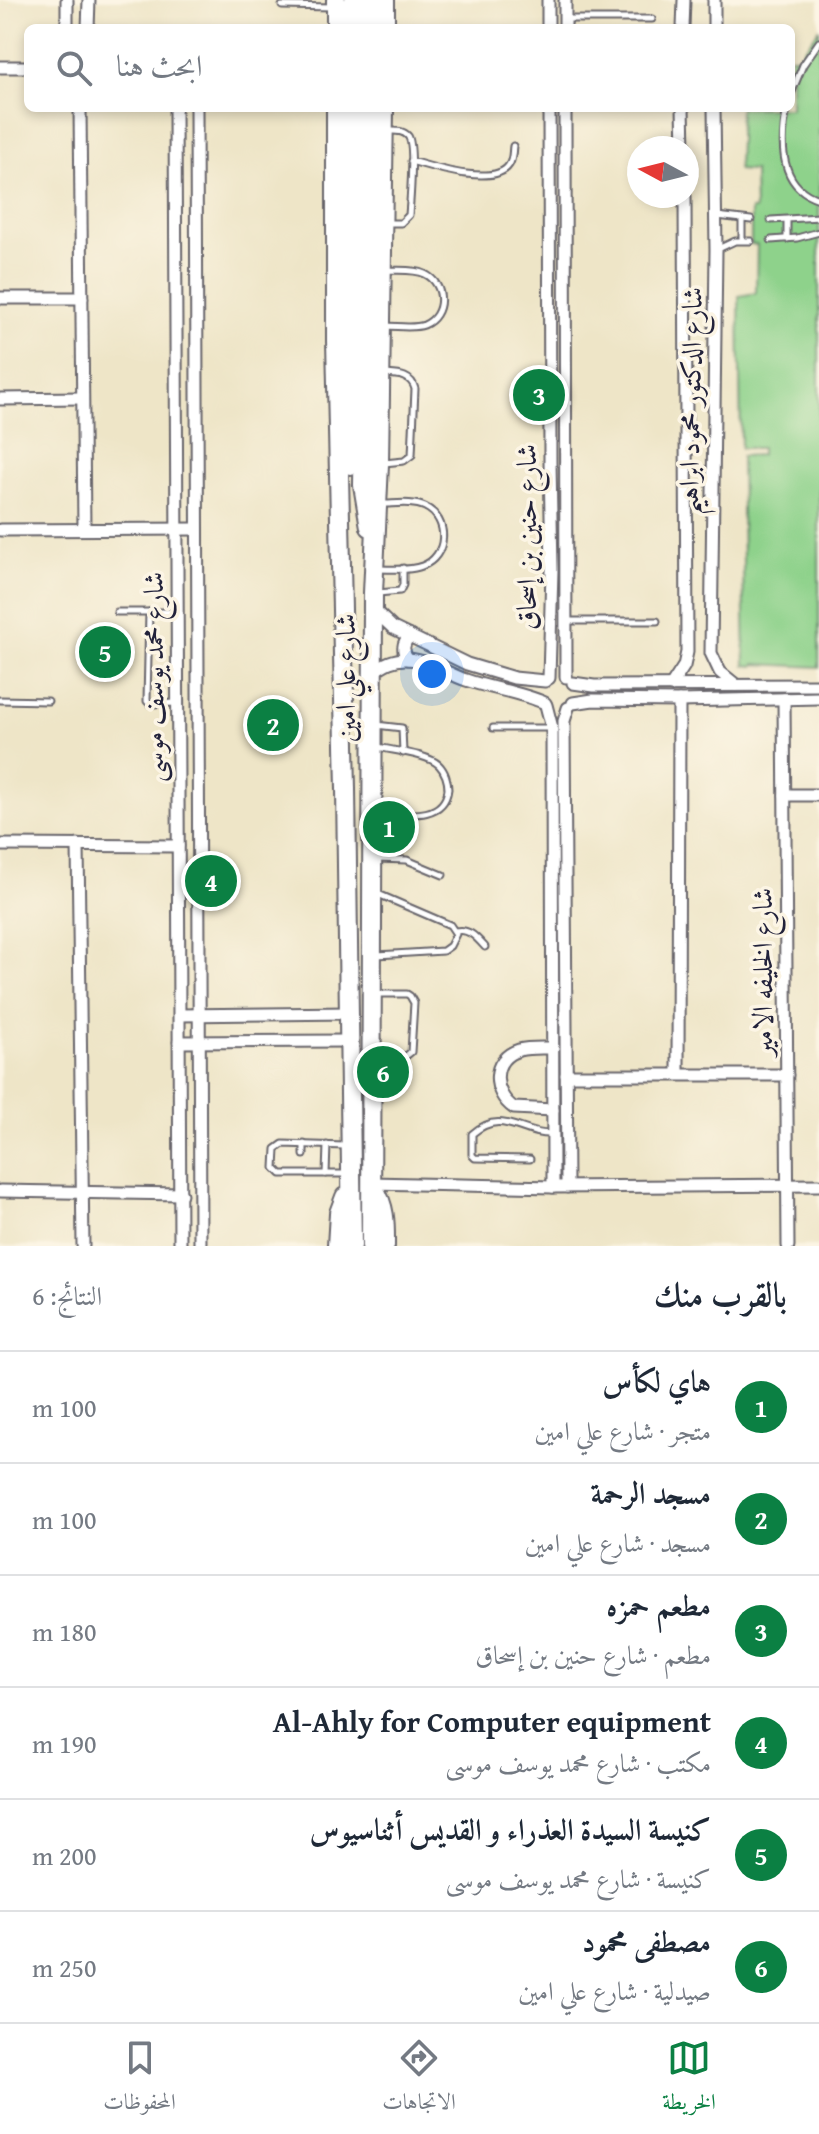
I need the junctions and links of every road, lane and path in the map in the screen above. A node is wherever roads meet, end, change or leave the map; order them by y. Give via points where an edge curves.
1 (67, 0) edge
2 (89, 0) edge
3 (354, 0) edge
4 (370, 0) edge
5 (385, 0) edge
6 (548, 0) edge
7 (565, 0) edge
8 (684, 0) edge
9 (714, 0) edge
10 (338, 2) edge
11 (282, 6) dead end
12 (652, 19) dead end
13 (67, 24) edge
14 (88, 24) edge
15 (336, 24) edge
16 (354, 24) edge
17 (370, 24) edge
18 (385, 24) edge
19 (548, 24) edge
20 (565, 24) edge
21 (683, 24) edge
22 (714, 24) edge
23 (819, 42) edge
24 (0, 67) edge
25 (24, 67) edge
26 (795, 84) edge
27 (80, 112) edge
28 (175, 112) edge
29 (196, 112) edge
30 (336, 112) edge
31 (353, 112) edge
32 (368, 112) edge
33 (384, 112) edge
34 (549, 112) edge
35 (565, 112) edge
36 (683, 112) edge
37 (714, 112) edge
38 (786, 112) edge
39 (384, 131) junction
40 (684, 136) edge
41 (513, 146) dead end
42 (411, 161) junction
43 (360, 166) junction
44 (819, 199) edge
45 (685, 208) edge
46 (715, 216) junction
47 (819, 217) edge
48 (751, 220) dead end
49 (771, 220) dead end
50 (787, 220) junction
51 (742, 221) junction
52 (382, 223) junction
53 (819, 232) edge
54 (787, 239) junction
55 (742, 240) junction
56 (771, 240) dead end
57 (751, 241) dead end
58 (716, 250) junction
59 (382, 270) junction
60 (0, 298) edge
61 (82, 298) junction
62 (381, 325) junction
63 (380, 374) junction
64 (82, 398) junction
65 (0, 399) edge
66 (379, 464) junction
67 (378, 504) junction
68 (84, 529) junction
69 (176, 529) junction
70 (197, 529) junction
71 (0, 530) edge
72 (374, 546) junction
73 (403, 568) junction
74 (374, 569) junction
75 (341, 590) junction
76 (373, 601) junction
77 (117, 612) dead end
78 (149, 612) junction
79 (177, 612) junction
80 (565, 621) junction
81 (657, 621) dead end
82 (410, 636) junction
83 (687, 652) junction
84 (711, 653) junction
85 (408, 659) junction
86 (373, 672) junction
87 (547, 680) junction
88 (570, 680) junction
89 (736, 685) junction
90 (819, 685) edge
91 (671, 686) junction
92 (819, 698) edge
93 (784, 699) junction
94 (0, 700) edge
95 (48, 701) dead end
96 (679, 701) junction
97 (177, 703) junction
98 (546, 704) junction
99 (570, 705) junction
100 (373, 725) junction
101 (493, 728) dead end
102 (552, 728) junction
103 (373, 746) junction
104 (403, 753) junction
105 (785, 795) junction
106 (819, 795) edge
107 (372, 812) junction
108 (0, 845) edge
109 (78, 845) junction
110 (178, 846) junction
111 (372, 859) junction
112 (443, 875) dead end
113 (372, 891) junction
114 (455, 931) junction
115 (485, 947) dead end
116 (372, 956) junction
117 (372, 994) junction
118 (349, 1013) junction
119 (180, 1015) junction
120 (200, 1015) junction
121 (349, 1041) junction
122 (179, 1042) junction
123 (200, 1042) junction
124 (553, 1048) junction
125 (371, 1056) junction
126 (678, 1074) junction
127 (566, 1075) junction
128 (787, 1075) junction
129 (553, 1110) junction
130 (553, 1134) junction
131 (304, 1144) junction
132 (327, 1145) junction
133 (350, 1146) junction
134 (553, 1153) junction
135 (567, 1153) junction
136 (304, 1155) dead end
137 (530, 1159) dead end
138 (326, 1174) junction
139 (350, 1181) junction
140 (371, 1183) junction
141 (787, 1185) junction
142 (819, 1185) edge
143 (553, 1187) junction
144 (567, 1187) junction
145 (0, 1191) edge
146 (83, 1192) junction
147 (181, 1194) junction
148 (83, 1246) edge
149 (180, 1246) edge
150 (200, 1246) edge
151 (337, 1246) edge
152 (352, 1246) edge
153 (371, 1246) edge
154 (385, 1246) edge
155 (788, 1246) edge

1 - 13 street
2 - 14 street
3 - 16 main road
4 - 17 main road
5 - 18 main road
6 - 19 street
7 - 20 street
8 - 21 street
9 - 22 street
10 - 11 lane
10 - 15 main road
12 - 20 lane
23 - 26 lane
24 - 25 street
27 - 61 street
28 - 69 street, شارع محمد يوسف موسى
29 - 70 street, شارع محمد يوسف موسى
30 - 75 main road, شارع علي امين
31 - 43 main road
32 - 43 main road
33 - 39 main road, شارع علي امين
34 - 87 street, شارع حنين بن إسحاق via 552,557
35 - 80 street, شارع حنين بن إسحاق
36 - 40 street
37 - 46 street, شارع الدكتور محمود ابراهيم
38 - 44 lane via 786,167 796,185
39 - 42 lane via 407,135
39 - 52 main road, شارع علي امين
41 - 42 lane via 510,164 495,173 455,173
42 - 52 lane via 409,215 401,223
43 - 72 main road via 363,485
43 - 75 main road via 349,540
45 - 83 street, شارع الدكتور محمود ابراهيم
46 - 51 lane
46 - 58 street, شارع الدكتور محمود ابراهيم
47 - 50 lane
48 - 51 lane
49 - 50 lane
50 - 54 lane
51 - 55 lane
52 - 59 main road, شارع علي امين
53 - 54 lane
54 - 56 lane
55 - 57 lane
55 - 58 lane
58 - 84 street, شارع الدكتور محمود ابراهيم
59 - 62 main road, شارع علي امين
59 - 62 lane via 423,272 440,289 442,301 431,321 420,327
60 - 61 street
61 - 64 street
62 - 63 main road, شارع علي امين
63 - 66 main road, شارع علي امين
63 - 66 lane via 407,377 415,389 412,455
64 - 65 street
64 - 68 street
66 - 67 main road, شارع علي امين
67 - 72 main road, شارع علي امين
67 - 73 lane via 424,507 442,525 440,550 432,561
68 - 69 street
68 - 71 street
69 - 70 street
69 - 79 street, شارع محمد يوسف موسى
70 - 120 street, شارع محمد يوسف موسى
72 - 74 main road, شارع علي امين
73 - 74 lane
73 - 76 lane via 400,591
74 - 76 main road, شارع علي امين
75 - 118 main road, شارع علي امين
76 - 82 street via 393,628
76 - 86 main road, شارع علي امين
77 - 78 lane
78 - 79 lane
78 - 97 lane via 147,701
79 - 97 street, شارع محمد يوسف موسى
80 - 81 lane
80 - 88 street, شارع حنين بن إسحاق
82 - 85 street via 404,649
82 - 87 street via 484,670
83 - 84 street via 699,659
83 - 91 street, شارع الدكتور محمود ابراهيم
84 - 89 street via 720,672
85 - 86 street via 388,662
85 - 98 street
86 - 100 main road, شارع علي امين
87 - 88 street via 561,675
87 - 98 street via 541,692
88 - 91 street via 594,686
88 - 99 street via 576,696
89 - 90 street
89 - 91 street
92 - 93 street
93 - 96 street
93 - 105 street, شارع الخليفه الامير
94 - 95 lane
96 - 99 street via 588,700
96 - 126 street
97 - 110 street, شارع محمد يوسف موسى
98 - 99 street via 557,710
98 - 102 street
99 - 127 street via 564,721
100 - 103 main road, شارع علي امين
100 - 104 lane via 402,728
101 - 102 lane
102 - 124 street
103 - 104 lane
103 - 107 main road, شارع علي امين
104 - 107 lane via 439,765 446,775 445,799 426,814
105 - 106 street
105 - 128 street, شارع الخليفه الامير
107 - 111 main road, شارع علي امين
108 - 109 street
109 - 110 street
109 - 146 street
110 - 119 street, شارع محمد يوسف موسى
111 - 112 lane via 407,860
111 - 113 main road, شارع علي امين
113 - 114 lane
113 - 116 main road, شارع علي امين
114 - 115 lane via 471,932
114 - 116 lane via 443,951
116 - 117 main road, شارع علي امين
117 - 125 main road, شارع علي امين
117 - 125 lane via 407,994 414,1003 411,1052
118 - 120 street
118 - 121 main road, شارع علي امين
119 - 120 street
119 - 122 street, شارع محمد يوسف موسى
120 - 123 street, شارع محمد يوسف موسى
121 - 123 street
121 - 133 main road, شارع علي امين
122 - 123 street
122 - 147 street, شارع محمد يوسف موسى
123 - 150 street, شارع محمد يوسف موسى
124 - 129 street
124 - 129 street via 518,1050 504,1061 497,1078 501,1095 514,1108
125 - 140 main road, شارع علي امين
126 - 127 street
126 - 128 street
127 - 135 street
128 - 141 street, شارع الخليفه الامير
129 - 130 street
130 - 134 street
130 - 137 lane via 501,1122 472,1134 475,1158
131 - 132 lane
131 - 136 lane
131 - 138 lane via 280,1144 275,1168 281,1174
132 - 133 lane
132 - 138 lane
133 - 139 main road, شارع علي امين
134 - 135 street via 561,1159
134 - 143 street
135 - 144 street
138 - 139 lane
139 - 151 main road, شارع علي امين via 339,1213
139 - 152 main road
140 - 143 street
140 - 153 main road
140 - 154 main road, شارع علي امين via 383,1208
141 - 142 street
141 - 144 street
141 - 155 street, شارع الخليفه الامير
143 - 144 street
145 - 146 street
146 - 147 street
146 - 148 street
147 - 149 street, شارع محمد يوسف موسى

